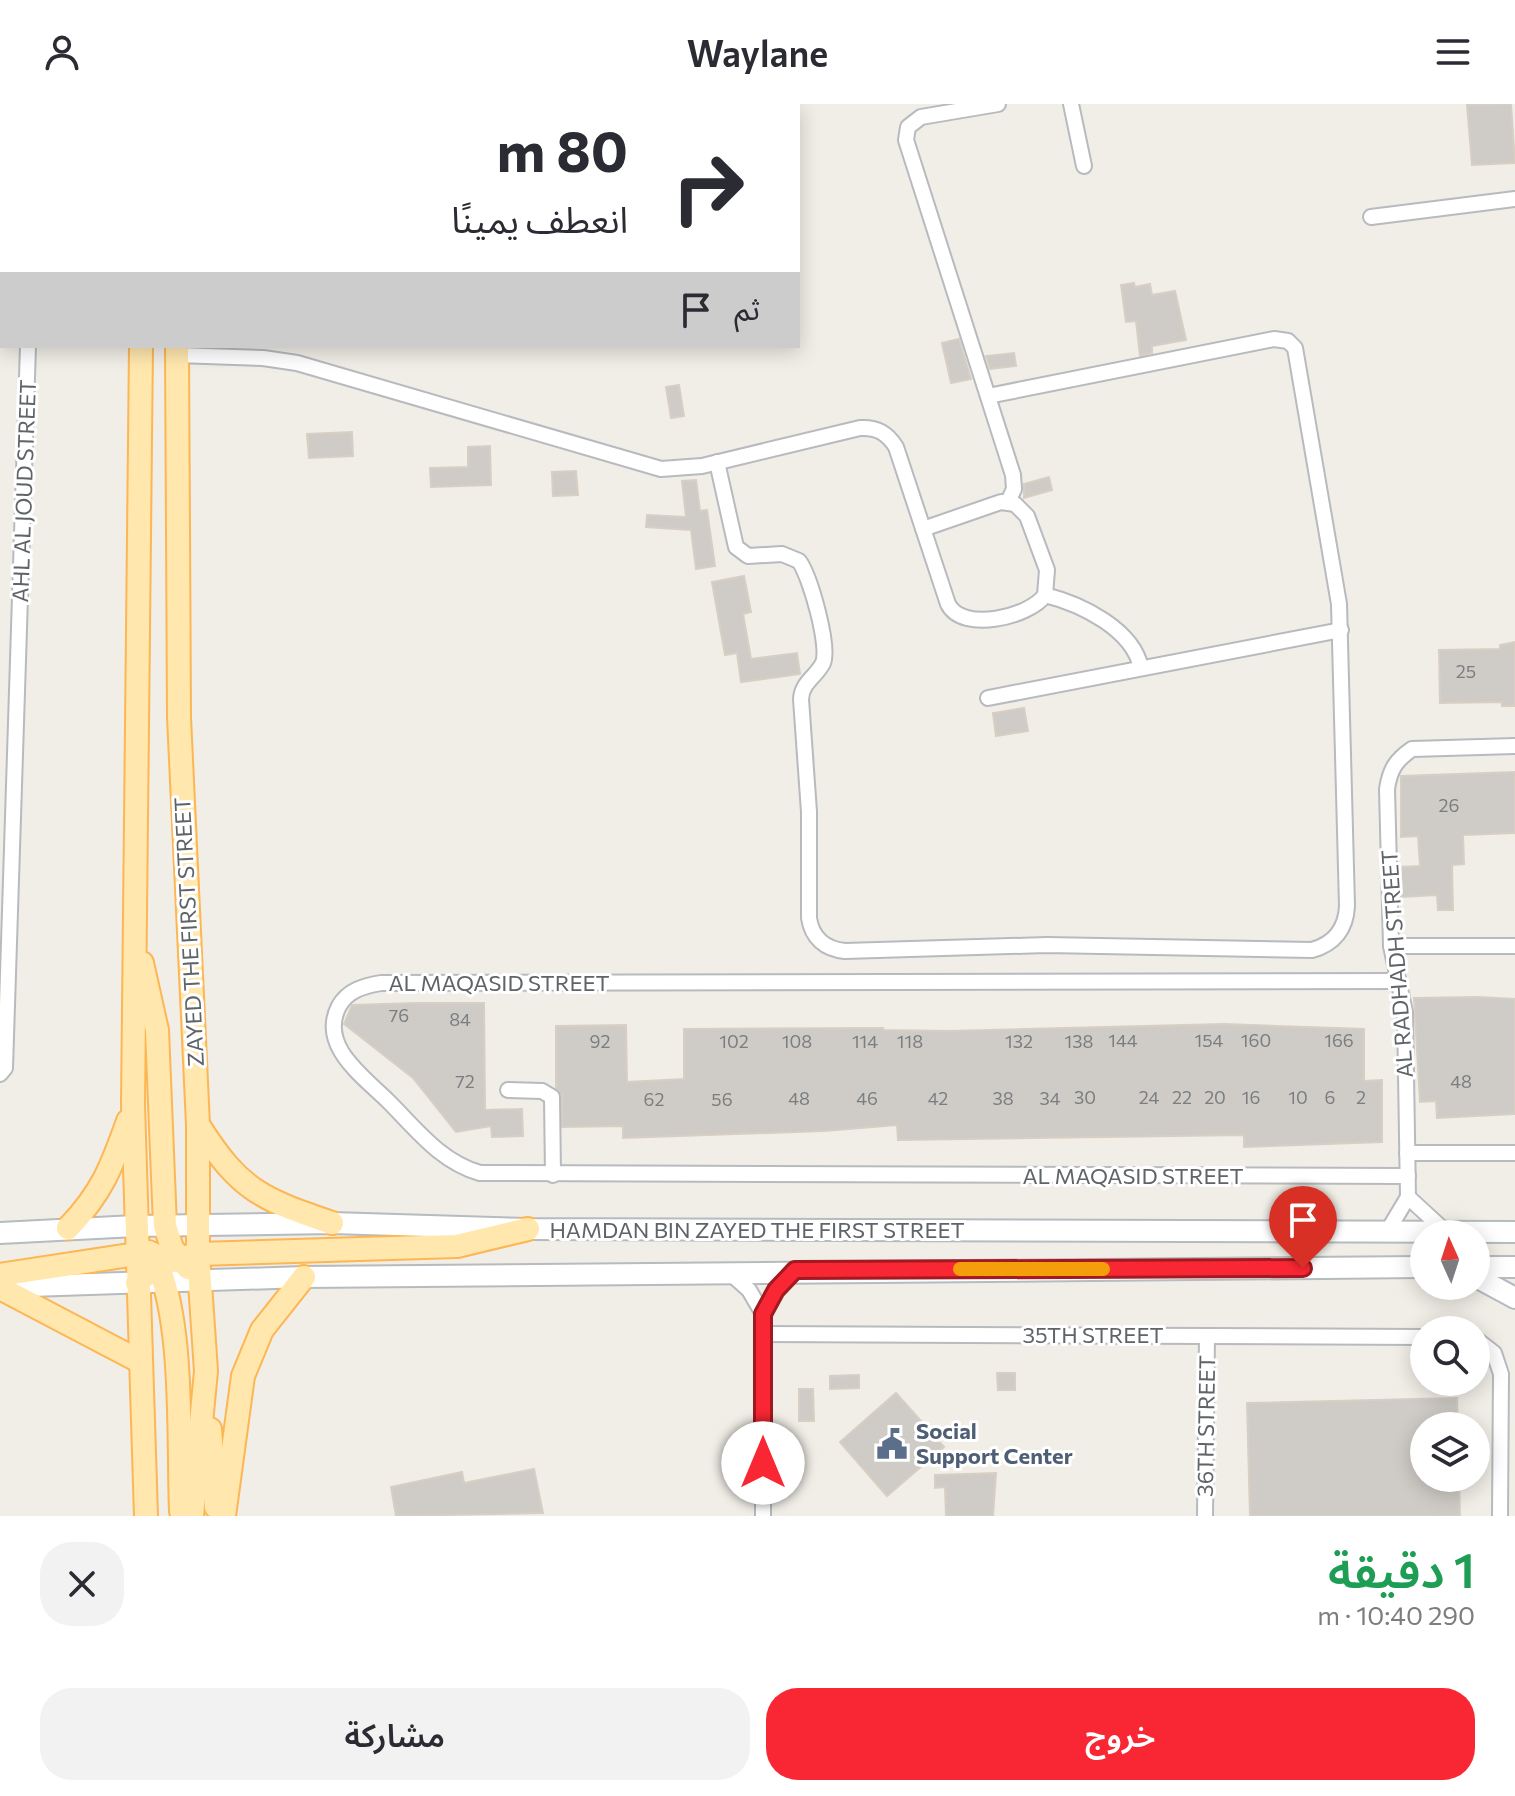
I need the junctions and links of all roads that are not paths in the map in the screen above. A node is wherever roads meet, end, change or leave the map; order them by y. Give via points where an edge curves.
1 (998, 104) edge
2 (1071, 104) edge
3 (1084, 166) dead end
4 (1515, 199) edge
5 (1371, 217) dead end
6 (28, 348) edge
7 (141, 348) edge
8 (177, 351) edge
9 (988, 396) junction
10 (717, 462) junction
11 (1008, 502) junction
12 (923, 529) junction
13 (1045, 595) junction
14 (1341, 630) junction
15 (1141, 668) junction
16 (988, 698) dead end
17 (1515, 746) edge
18 (135, 937) junction
19 (1391, 946) junction
20 (1515, 946) edge
21 (1398, 981) junction
22 (3, 1071) edge
23 (508, 1090) dead end
24 (133, 1104) junction
25 (198, 1125) junction
26 (1407, 1153) junction
27 (1515, 1153) edge
28 (553, 1175) junction
29 (1408, 1176) junction
30 (1408, 1197) junction
31 (1434, 1220) edge
32 (332, 1223) junction
33 (135, 1226) junction
34 (165, 1226) junction
35 (198, 1226) junction
36 (68, 1228) junction
37 (528, 1229) junction
38 (1387, 1232) junction
39 (1410, 1232) edge
40 (1490, 1232) edge
41 (1515, 1232) edge
42 (0, 1233) edge
43 (166, 1259) junction
44 (1410, 1267) edge
45 (1490, 1267) edge
46 (1515, 1267) edge
47 (795, 1270) junction
48 (728, 1271) junction
49 (0, 1275) edge
50 (304, 1277) junction
51 (200, 1280) junction
52 (137, 1283) junction
53 (1490, 1285) edge
54 (0, 1287) edge
55 (1515, 1298) edge
56 (763, 1314) junction
57 (763, 1334) junction
58 (1207, 1336) junction
59 (1410, 1337) edge
60 (1490, 1350) edge
61 (139, 1361) junction
62 (206, 1371) junction
63 (146, 1516) edge
64 (181, 1516) edge
65 (192, 1516) edge
66 (216, 1516) edge
67 (224, 1516) edge
68 (763, 1516) edge
69 (1205, 1516) edge
70 (1500, 1516) edge

1 - 9 street via 921,117 906,133
2 - 3 street
4 - 5 street
6 - 22 street, AHL AL JOUD STREET
7 - 18 main road, ZAYED THE FIRST STREET
8 - 10 street via 297,363 647,467 675,470
8 - 25 main road, ZAYED THE FIRST STREET via 179,717
9 - 11 street via 1013,475
9 - 14 street via 1274,339 1288,341 1297,353
10 - 12 street via 874,428 896,447
10 - 14 street via 738,552 789,554 799,561 825,642 822,665 804,686 801,699 809,918 817,938 837,950 1047,945 1312,950 1330,943 1341,930 1347,906
11 - 12 street
11 - 13 street via 1027,516 1049,576
12 - 13 street via 957,617 995,617 1031,608
13 - 15 street via 1102,620 1133,649
14 - 15 street
15 - 16 street
17 - 19 street, AL RADHADH STREET via 1412,749 1390,772
18 - 24 main road, ZAYED THE FIRST STREET
18 - 34 main road via 157,1030
19 - 20 street
19 - 21 street, AL RADHADH STREET
21 - 26 street, AL RADHADH STREET via 1405,1012
21 - 28 street, AL MAQASID STREET via 381,983 352,992 341,1002 333,1031 346,1059 441,1153 480,1173
23 - 28 street via 542,1091 552,1097
24 - 33 main road, ZAYED THE FIRST STREET
24 - 36 main road via 109,1177
25 - 32 main road via 236,1178 288,1208
25 - 35 main road, ZAYED THE FIRST STREET
26 - 27 street
26 - 29 street, AL RADHADH STREET
28 - 29 street, AL MAQASID STREET
29 - 30 street, AL RADHADH STREET
30 - 31 street
30 - 38 street
32 - 35 main road, HAMDAN BIN ZAYED THE FIRST STREET
32 - 37 main road, HAMDAN BIN ZAYED THE FIRST STREET
33 - 34 main road, HAMDAN BIN ZAYED THE FIRST STREET
33 - 36 main road, HAMDAN BIN ZAYED THE FIRST STREET
33 - 43 main road, ZAYED THE FIRST STREET
34 - 35 main road, HAMDAN BIN ZAYED THE FIRST STREET
34 - 43 main road
35 - 43 main road, ZAYED THE FIRST STREET
36 - 42 main road, HAMDAN BIN ZAYED THE FIRST STREET
37 - 38 main road, HAMDAN BIN ZAYED THE FIRST STREET
37 - 43 main road via 434,1248
38 - 39 main road, HAMDAN BIN ZAYED THE FIRST STREET
40 - 41 main road, HAMDAN BIN ZAYED THE FIRST STREET
43 - 49 main road
43 - 51 main road, ZAYED THE FIRST STREET
43 - 51 main road, HAMDAN BIN ZAYED THE FIRST STREET
43 - 52 main road, ZAYED THE FIRST STREET
43 - 64 main road
44 - 47 main road, HAMDAN BIN ZAYED THE FIRST STREET
45 - 46 main road
47 - 48 main road, HAMDAN BIN ZAYED THE FIRST STREET
47 - 56 street
48 - 50 main road, HAMDAN BIN ZAYED THE FIRST STREET
48 - 56 street via 749,1290
50 - 51 main road, HAMDAN BIN ZAYED THE FIRST STREET
50 - 67 main road via 262,1330 243,1376
51 - 62 main road, ZAYED THE FIRST STREET
52 - 54 main road
52 - 61 main road, ZAYED THE FIRST STREET
53 - 55 main road
54 - 61 main road
56 - 57 street
57 - 58 street, 35TH STREET
57 - 68 street
58 - 59 street, 35TH STREET
58 - 69 street, 36TH STREET
60 - 70 street via 1501,1374
61 - 63 main road, ZAYED THE FIRST STREET
62 - 65 main road, ZAYED THE FIRST STREET
62 - 66 main road

